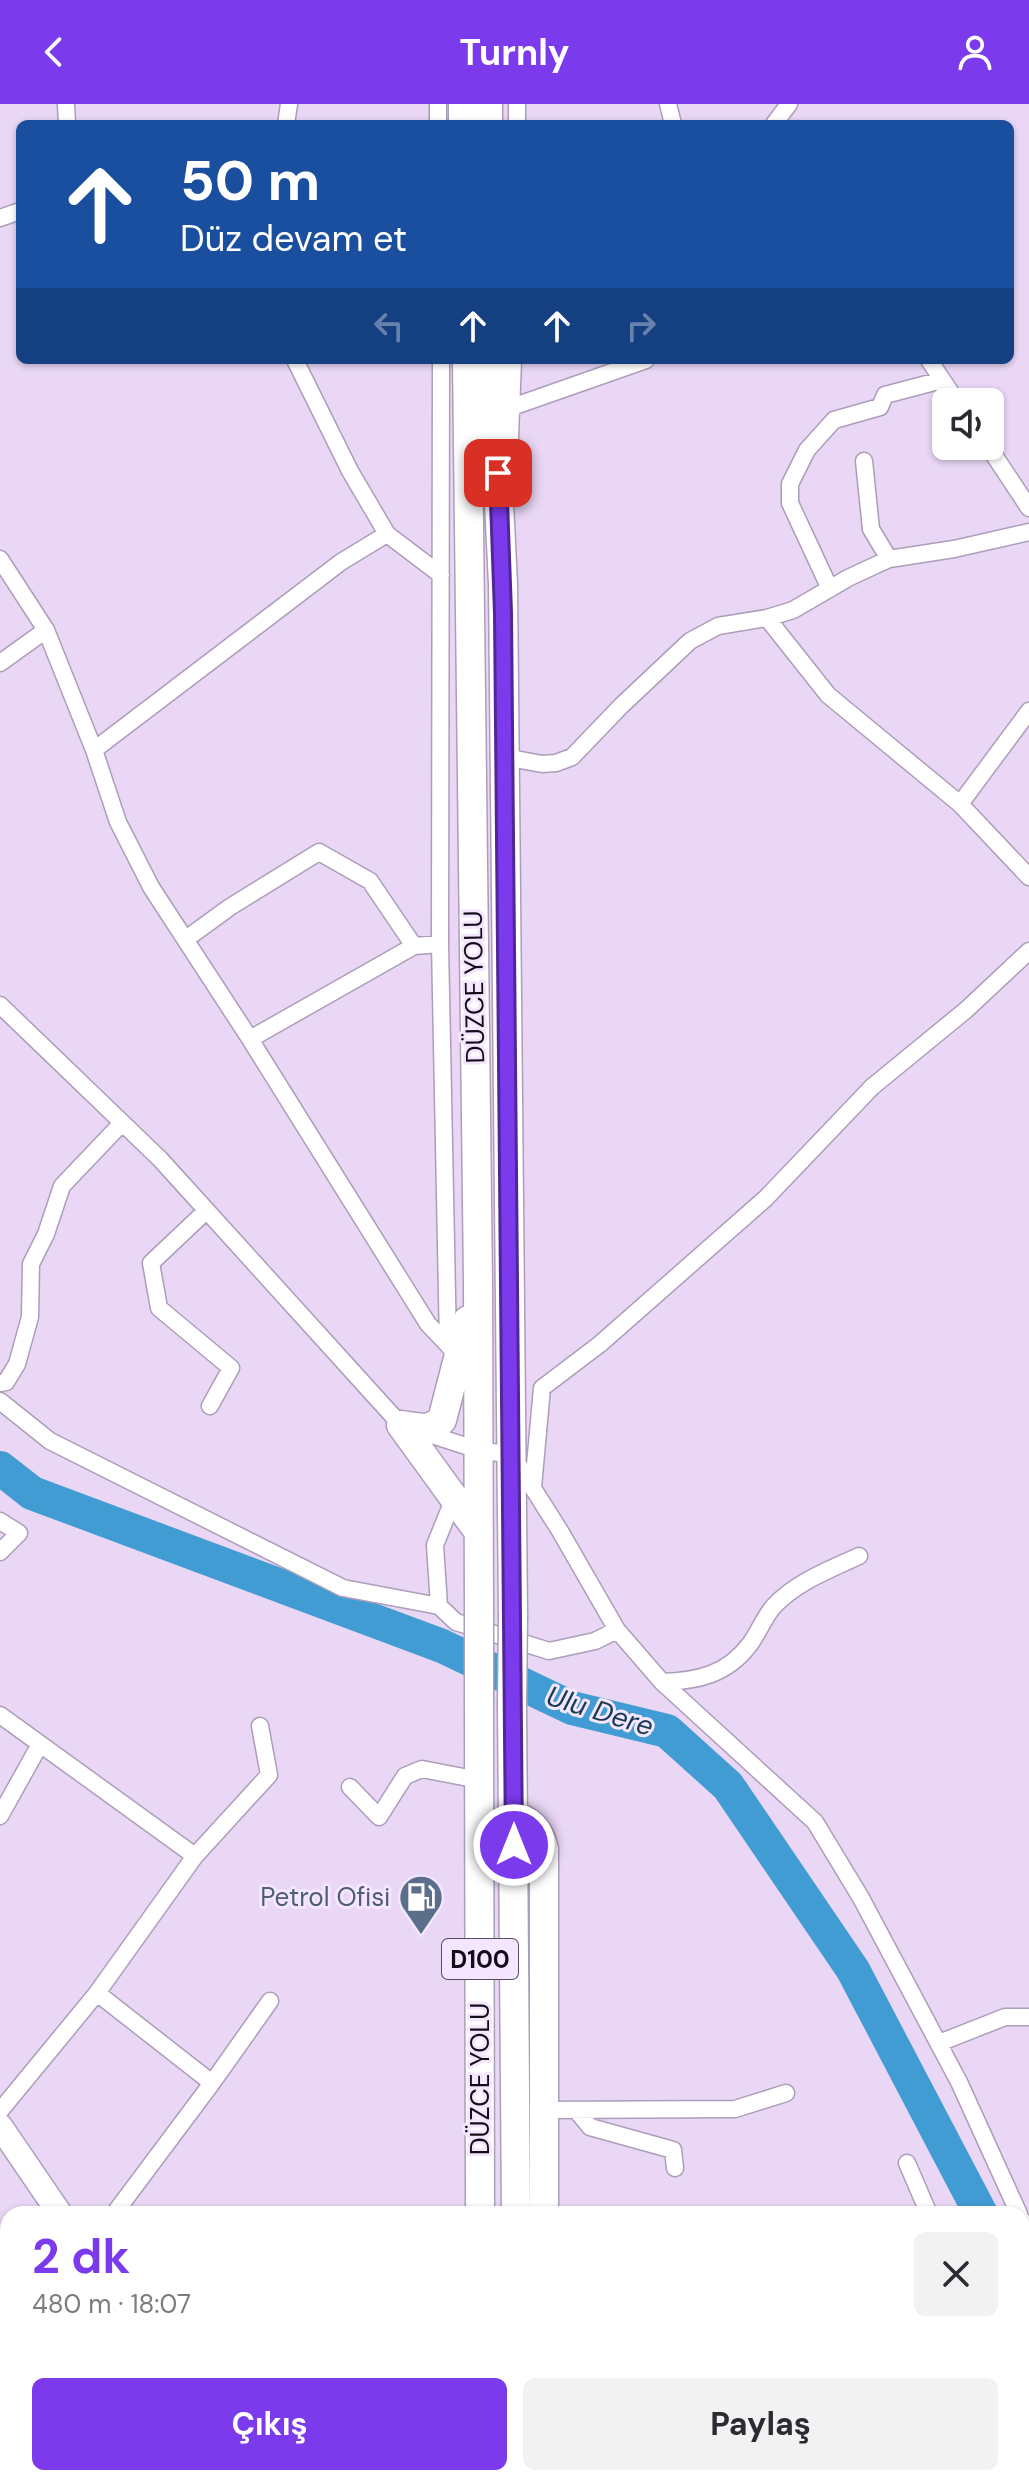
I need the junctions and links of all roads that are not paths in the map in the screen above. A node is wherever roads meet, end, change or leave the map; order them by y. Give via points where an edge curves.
1 (297, 364) edge
2 (441, 364) edge
3 (467, 364) edge
4 (492, 364) edge
5 (513, 364) edge
6 (635, 364) edge
7 (932, 364) edge
8 (942, 380) junction
9 (947, 388) edge
10 (512, 407) junction
11 (997, 460) edge
12 (864, 461) dead end
13 (1029, 508) edge
14 (1029, 532) edge
15 (387, 534) junction
16 (889, 559) junction
17 (0, 560) edge
18 (441, 575) junction
19 (503, 584) junction
20 (830, 589) junction
21 (767, 618) junction
22 (46, 630) junction
23 (0, 663) edge
24 (1029, 711) edge
25 (94, 750) junction
26 (504, 757) junction
27 (960, 804) junction
28 (1029, 877) edge
29 (186, 939) junction
30 (440, 944) junction
31 (414, 946) junction
32 (1029, 951) edge
33 (0, 1005) edge
34 (250, 1039) junction
35 (122, 1123) junction
36 (206, 1211) junction
37 (478, 1284) junction
38 (453, 1352) junction
39 (477, 1382) junction
40 (0, 1383) edge
41 (0, 1401) edge
42 (210, 1406) dead end
43 (401, 1425) junction
44 (478, 1450) junction
45 (512, 1455) junction
46 (533, 1487) junction
47 (454, 1498) junction
48 (0, 1521) edge
49 (478, 1531) junction
50 (0, 1552) edge
51 (859, 1556) dead end
52 (439, 1606) junction
53 (617, 1630) junction
54 (662, 1682) junction
55 (0, 1715) edge
56 (260, 1726) dead end
57 (39, 1746) junction
58 (479, 1780) junction
59 (350, 1787) dead end
60 (513, 1814) junction
61 (0, 1816) edge
62 (195, 1856) junction
63 (97, 1993) junction
64 (270, 2001) dead end
65 (1029, 2017) edge
66 (939, 2043) junction
67 (212, 2083) junction
68 (786, 2093) dead end
69 (544, 2110) junction
70 (576, 2110) junction
71 (0, 2111) edge
72 (0, 2126) edge
73 (907, 2163) dead end
74 (675, 2168) dead end
75 (55, 2206) edge
76 (120, 2206) edge
77 (480, 2206) edge
78 (516, 2206) edge
79 (544, 2206) edge
80 (926, 2206) edge
81 (1015, 2206) edge

1 - 15 street
2 - 18 street
3 - 37 highway, DÜZCE YOLU
4 - 19 highway
5 - 10 street
6 - 10 street
7 - 8 street
8 - 9 street
8 - 20 street via 885,395 880,407 834,420 807,450 790,484 790,503
10 - 19 street
11 - 13 street
12 - 16 street via 871,529
14 - 16 street
15 - 18 street
15 - 25 street via 341,562
16 - 20 street
17 - 22 street
18 - 30 street
19 - 26 highway
20 - 21 street
21 - 26 street via 718,626 690,641 572,757 542,764
21 - 27 street via 828,695
22 - 23 street
22 - 25 street
24 - 27 street
25 - 29 street via 118,822 151,887
26 - 45 highway
27 - 28 street
29 - 31 street via 319,852 370,881
29 - 34 street
30 - 31 street
30 - 38 street
31 - 34 street
32 - 46 street via 872,1087 766,1198 542,1388
33 - 35 street
34 - 38 street via 428,1324
35 - 36 street
35 - 40 street via 62,1186 31,1264 30,1317 17,1364
36 - 42 street via 151,1263 159,1308 231,1368
36 - 43 street
37 - 38 highway
37 - 39 highway, DÜZCE YOLU
38 - 39 street
38 - 43 highway via 442,1420 428,1428
39 - 44 highway, DÜZCE YOLU
41 - 52 street via 50,1441 343,1588
43 - 44 street
43 - 47 highway
44 - 45 street
44 - 49 highway, DÜZCE YOLU
45 - 46 street
45 - 60 highway, D100, bridge
46 - 53 street
47 - 49 highway
47 - 52 street via 435,1545
48 - 50 street via 19,1533
49 - 58 highway, DÜZCE YOLU / D100, bridge
51 - 54 street via 810,1578 773,1607 747,1648 721,1670 695,1681
52 - 53 street via 456,1622 549,1651 595,1641
53 - 54 street
54 - 66 street via 815,1822
55 - 57 street
56 - 62 street via 269,1775
57 - 61 street
57 - 62 street
58 - 59 street via 422,1769 405,1776 379,1817
58 - 77 highway, DÜZCE YOLU / D100
60 - 69 highway via 536,1829 544,1849
60 - 78 highway, D100
62 - 63 street
63 - 67 street
63 - 71 street
64 - 67 street
65 - 66 street via 1005,2017
66 - 81 street
67 - 76 street
68 - 70 street via 735,2109
69 - 70 street
69 - 79 highway
70 - 74 street via 590,2127 673,2150
72 - 75 main road
73 - 80 street

